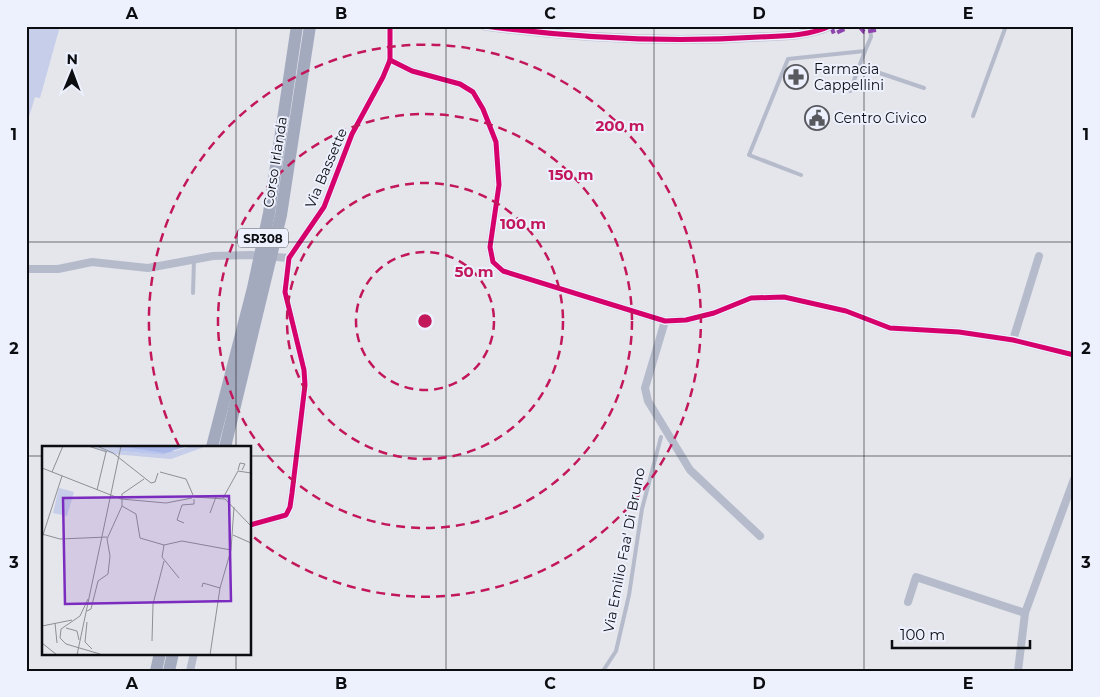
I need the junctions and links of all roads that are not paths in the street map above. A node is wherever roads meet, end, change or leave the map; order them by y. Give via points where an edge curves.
1 (297, 26) edge
2 (310, 26) edge
3 (390, 26) edge
4 (485, 26) edge
5 (830, 26) edge
6 (870, 26) edge
7 (1006, 26) edge
8 (864, 51) junction
9 (390, 60) junction
10 (859, 66) junction
11 (924, 88) dead end
12 (850, 91) dead end
13 (973, 116) dead end
14 (801, 175) dead end
15 (1039, 256) dead end
16 (289, 258) junction
17 (194, 260) junction
18 (26, 269) edge
19 (193, 293) dead end
20 (665, 321) junction
21 (1013, 340) junction
22 (1074, 354) edge
23 (664, 425) junction
24 (661, 437) joint
25 (212, 446) edge
26 (225, 446) edge
27 (1074, 480) edge
28 (251, 525) edge
29 (760, 536) dead end
30 (908, 602) dead end
31 (1025, 613) junction
32 (174, 654) edge
33 (194, 654) edge
34 (170, 671) edge
35 (190, 671) edge
36 (603, 671) edge
37 (1018, 671) edge

1 - 25 highway, Corso Irlanda / SR308 via 269,213
2 - 26 highway, Corso Irlanda / SR308 via 281,215
3 - 9 street, Via Bassette
4 - 5 street via 613,39 680,40 777,36 814,32
6 - 8 lane via 871,37
7 - 13 lane
8 - 10 lane
8 - 14 lane via 788,59 749,155
9 - 16 street, Via Bassette via 352,134 324,207
9 - 20 street via 412,71 460,84 473,92 483,109 496,142 499,185 490,248 492,262 503,270
10 - 11 lane
10 - 12 lane
15 - 21 street
16 - 17 street via 252,255
16 - 28 street, Via Bassette via 285,292 305,385 292,493 286,515
17 - 18 street via 148,268 92,262 58,269
17 - 19 lane
20 - 21 street via 714,313 751,298 784,297 846,312 890,328 959,332
20 - 23 street via 645,388 648,401
21 - 22 street
23 - 24 street, Via Emilio Faa' Di Bruno
23 - 29 street via 690,470
24 - 36 lane, Via Emilio Faa' Di Bruno via 642,509 629,595 616,651
27 - 31 street
30 - 31 street via 916,577
31 - 37 street
32 - 34 highway
33 - 35 street

